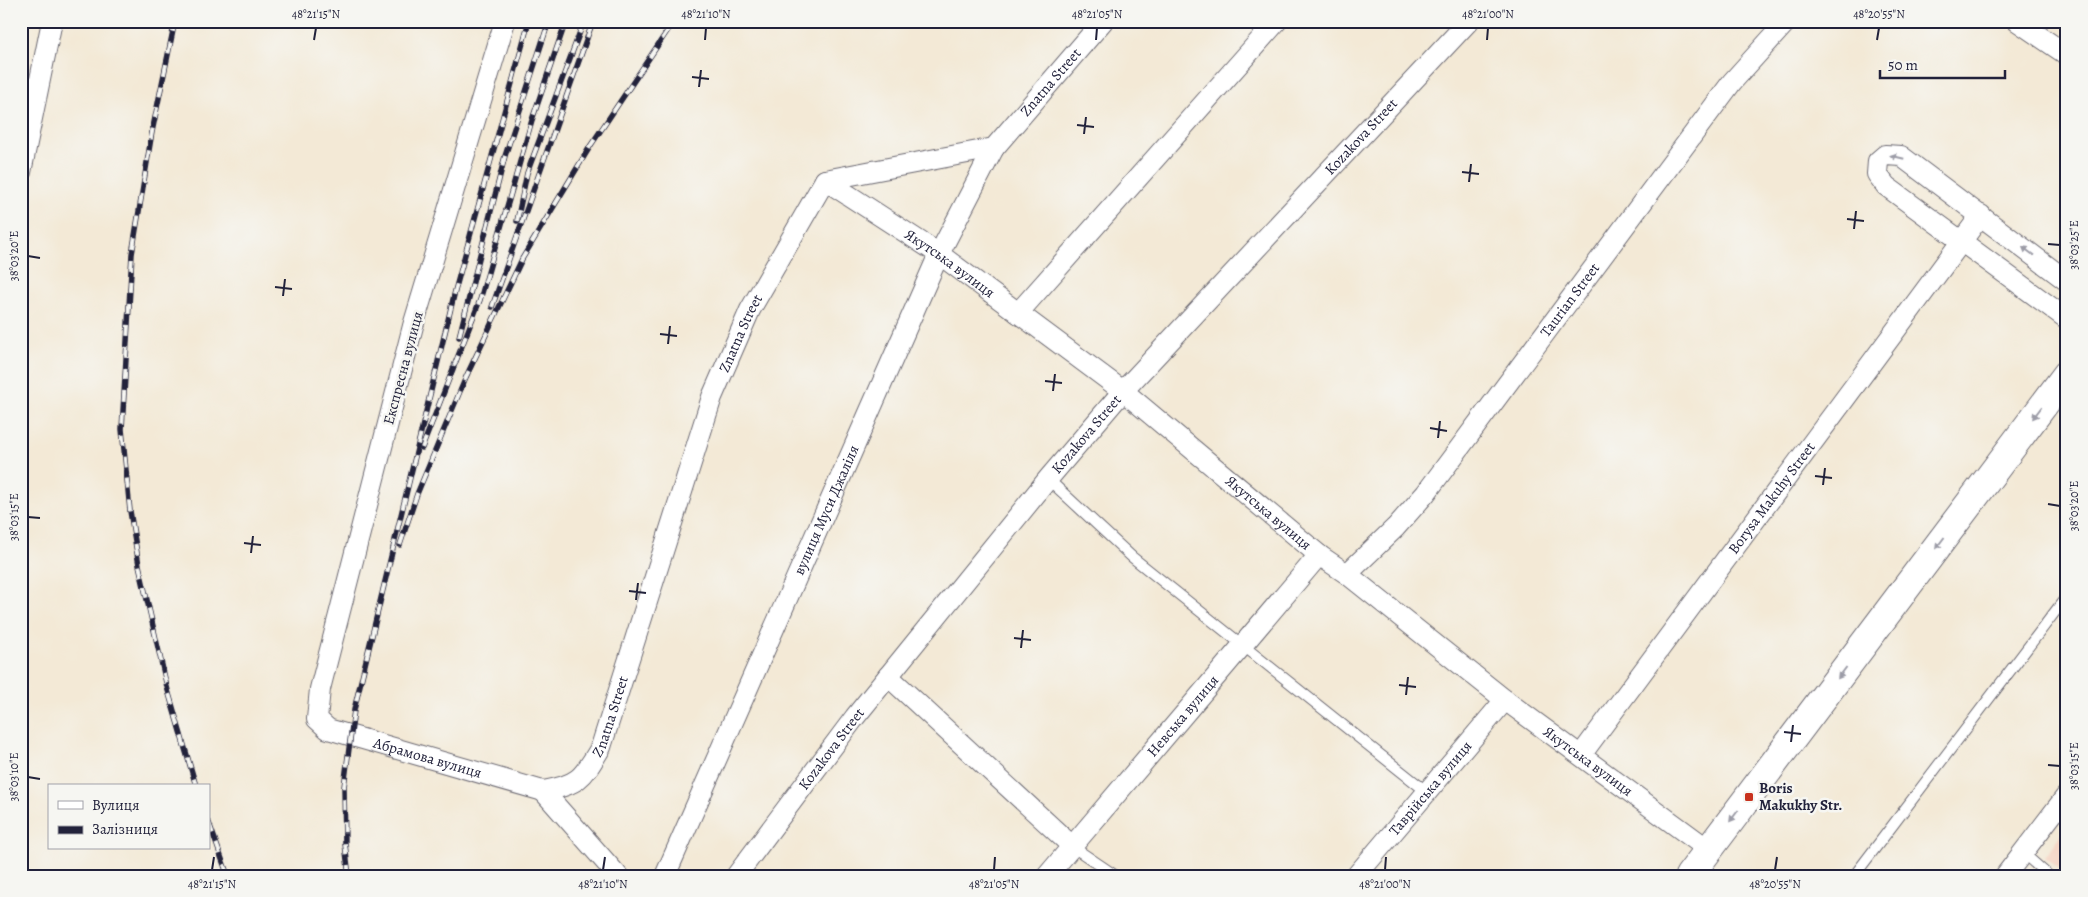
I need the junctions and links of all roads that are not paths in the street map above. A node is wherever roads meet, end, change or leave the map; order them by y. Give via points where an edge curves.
1 (52, 21) edge
2 (505, 21) edge
3 (1103, 21) edge
4 (1278, 21) edge
5 (1469, 21) edge
6 (1787, 21) edge
7 (2017, 21) edge
8 (2038, 27) edge
9 (2067, 55) edge
10 (994, 148) junction
11 (21, 172) edge
12 (825, 180) junction
13 (1981, 215) junction
14 (1961, 242) junction
15 (939, 254) junction
16 (2067, 281) edge
17 (1018, 313) junction
18 (2067, 318) edge
19 (2067, 374) edge
20 (1124, 391) junction
21 (1048, 479) junction
22 (1319, 555) junction
23 (1347, 574) junction
24 (2067, 596) edge
25 (1244, 645) junction
26 (888, 676) junction
27 (1504, 700) junction
28 (316, 719) joint
29 (1581, 755) junction
30 (543, 790) junction
31 (1426, 792) junction
32 (2067, 795) edge
33 (1073, 847) junction
34 (1709, 850) junction
35 (2023, 853) junction
36 (618, 876) edge
37 (665, 876) edge
38 (736, 876) edge
39 (1047, 876) edge
40 (1116, 876) edge
41 (1356, 876) edge
42 (1689, 876) edge
43 (1854, 876) edge
44 (2005, 876) edge
45 (2049, 876) edge

1 - 11 street
2 - 28 street, Експресна вулиця via 413,326 320,688
3 - 10 street, Znatna Street
4 - 17 street
5 - 20 street, Kozakova Street
6 - 23 street, Taurian Street via 1732,82 1426,493
7 - 8 street
8 - 9 street
10 - 12 street
10 - 15 street, вулиця Муси Джаліля
12 - 15 street, Якутська вулиця
12 - 30 street, Znatna Street via 750,310 712,397 601,747 586,773 566,787
13 - 14 street, Borysa Makuhy Street
13 -> 14 street via 1901,156 1885,155 1878,162 1878,174 1886,186
16 -> 13 street
14 - 18 street
14 - 29 street, Borysa Makuhy Street
15 - 17 street, Якутська вулиця
15 - 37 street, вулиця Муси Джаліля
17 - 20 street, Якутська вулиця
19 -> 34 main road
20 - 21 street, Kozakova Street
20 - 22 street, Якутська вулиця
21 - 25 lane via 1132,557
21 - 26 street, Kozakova Street
22 - 23 street, Якутська вулиця
22 - 25 street, Невська вулиця
23 - 27 street, Якутська вулиця
24 - 43 lane
25 - 31 lane
25 - 33 street, Невська вулиця
26 - 33 street
26 - 38 street, Kozakova Street
27 - 29 street, Якутська вулиця
27 - 31 street, Таврійська вулиця
28 - 30 street, Абрамова вулиця via 328,729
29 - 34 street, Якутська вулиця
30 - 36 street
31 - 41 street, Таврійська вулиця
32 - 35 street
33 - 39 street, Невська вулиця
33 - 40 lane
34 - 42 main road
35 - 44 street
35 - 45 lane

